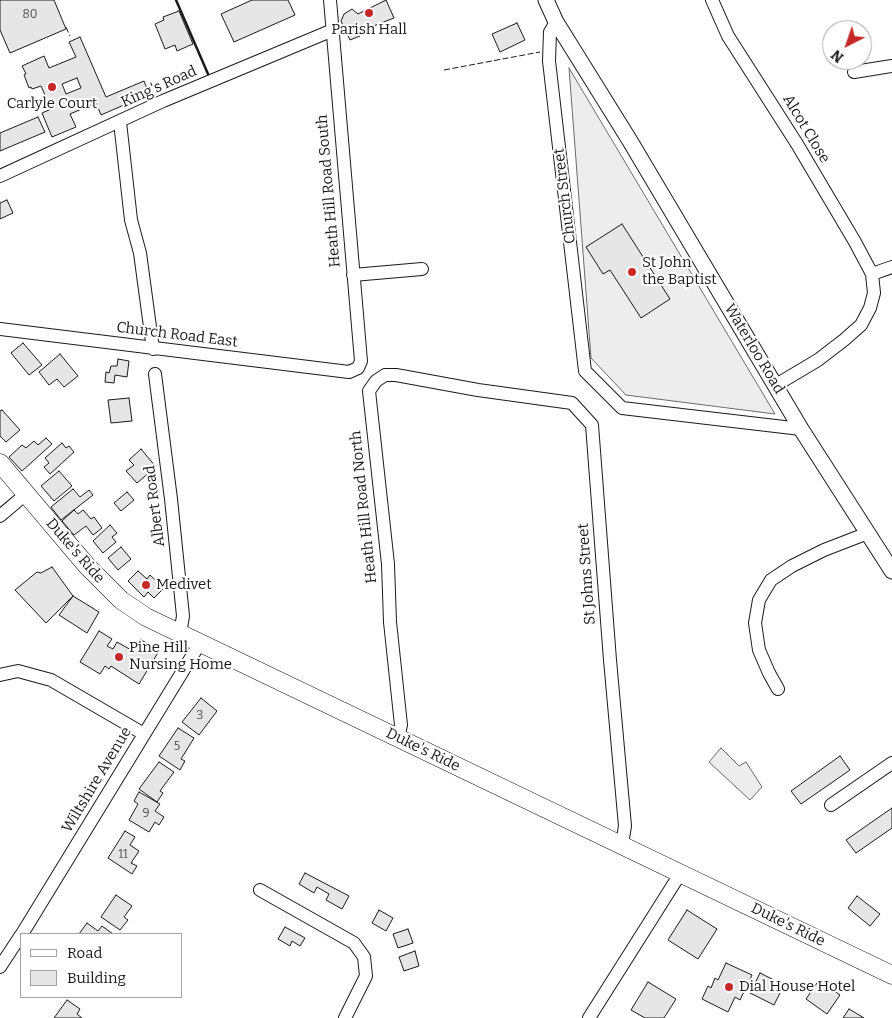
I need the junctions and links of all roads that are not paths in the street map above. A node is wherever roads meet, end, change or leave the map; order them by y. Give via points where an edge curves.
1 (330, 0) edge
2 (546, 0) edge
3 (712, 0) edge
4 (556, 22) junction
5 (332, 30) junction
6 (892, 66) edge
7 (854, 72) dead end
8 (120, 122) junction
9 (0, 176) edge
10 (892, 267) edge
11 (422, 269) dead end
12 (872, 274) junction
13 (353, 275) junction
14 (0, 329) edge
15 (153, 349) junction
16 (349, 372) joint
17 (155, 374) dead end
18 (776, 385) junction
19 (478, 390) joint
20 (801, 429) junction
21 (0, 463) edge
22 (26, 494) junction
23 (0, 516) edge
24 (868, 533) junction
25 (892, 571) edge
26 (180, 634) junction
27 (200, 643) junction
28 (0, 675) edge
29 (778, 689) dead end
30 (144, 734) junction
31 (398, 738) junction
32 (892, 763) edge
33 (830, 805) dead end
34 (622, 844) junction
35 (680, 874) junction
36 (260, 890) dead end
37 (23, 933) edge
38 (20, 938) edge
39 (0, 967) edge
40 (892, 975) edge
41 (345, 1018) edge
42 (590, 1018) edge

1 - 5 street, Heath Hill Road South
2 - 4 street
3 - 12 street, Alcot Close via 728,36 806,160
4 - 18 street, Waterloo Road
4 - 20 street, Church Street via 550,32 549,61 586,371 622,408
5 - 8 street, King's Road
5 - 13 street, Heath Hill Road South
6 - 7 street
8 - 9 street, King's Road
8 - 15 street
10 - 12 street
11 - 13 street
12 - 18 street, Alcot Close via 874,293 861,325 818,360
13 - 16 street, Heath Hill Road South via 361,361 358,368
14 - 15 street, Church Road East
15 - 16 street, Church Road East
17 - 26 street, Albert Road via 183,616
18 - 20 street, Waterloo Road
19 - 31 street, Heath Hill Road North via 385,375 368,391 388,564 390,622 401,725
19 - 34 street, St Johns Street via 572,403 592,425 625,826
20 - 24 street, Waterloo Road
21 - 22 main road, Duke's Ride
22 - 23 street
22 - 26 main road, Duke's Ride via 113,594
24 - 25 street, Waterloo Road
24 - 29 street via 792,566 771,580 759,600 756,623 759,650
26 - 27 main road, Duke's Ride
27 - 30 street, Wiltshire Avenue
27 - 31 main road, Duke's Ride
28 - 30 street via 18,671 51,680
30 - 37 street, Wiltshire Avenue
31 - 34 main road, Duke's Ride
32 - 33 street
34 - 35 main road, Duke's Ride
35 - 40 main road, Duke's Ride
35 - 42 street
36 - 41 street via 354,942 364,957 366,976
38 - 39 street, Wiltshire Avenue

